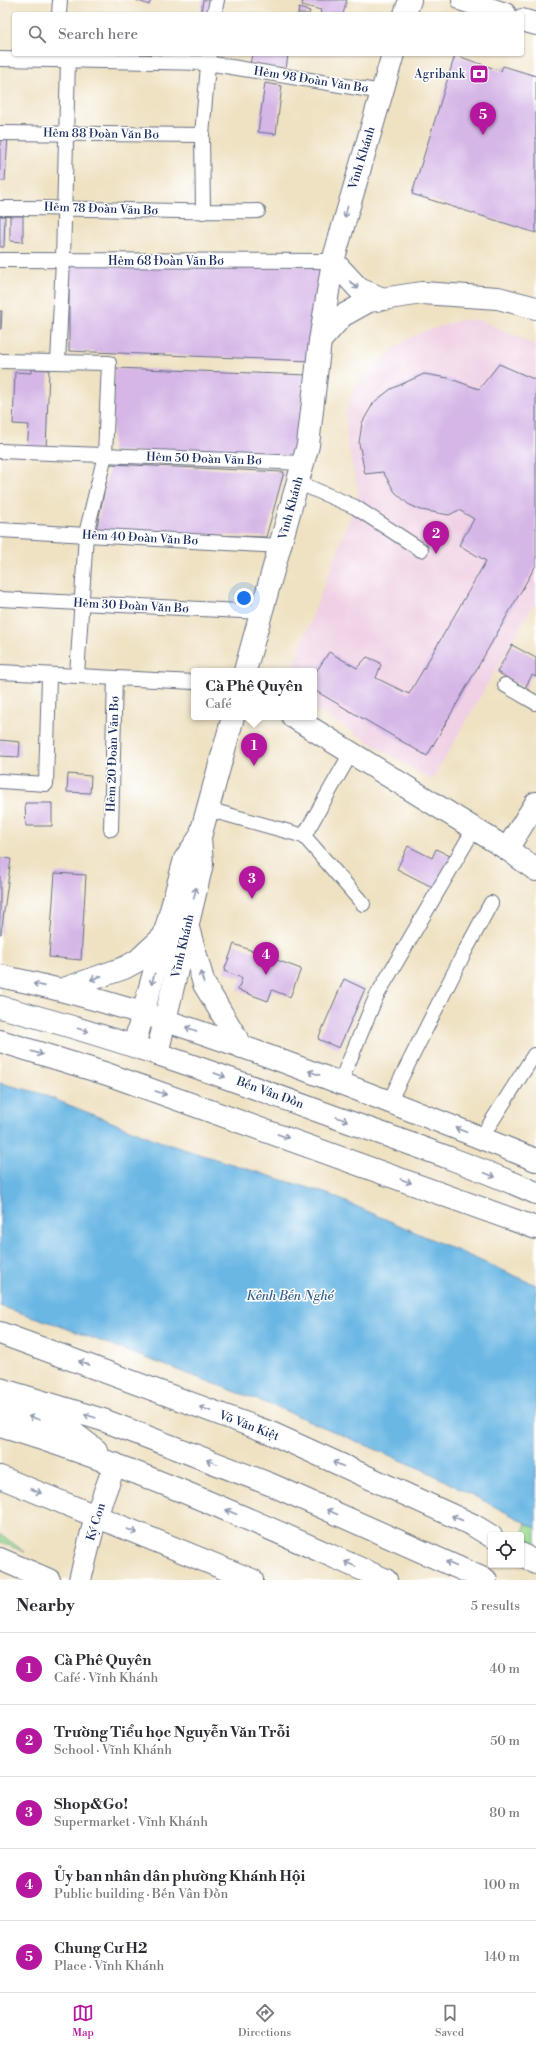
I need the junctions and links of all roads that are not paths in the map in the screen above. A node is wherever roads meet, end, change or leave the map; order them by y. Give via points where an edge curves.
1 (60, 0) edge
2 (217, 0) edge
3 (410, 0) edge
4 (463, 0) edge
5 (59, 12) edge
6 (214, 12) edge
7 (406, 12) edge
8 (499, 12) edge
9 (524, 21) edge
10 (536, 24) edge
11 (392, 56) edge
12 (61, 58) edge
13 (0, 59) edge
14 (208, 59) edge
15 (382, 92) junction
16 (0, 133) edge
17 (66, 134) junction
18 (202, 135) junction
19 (64, 207) junction
20 (0, 208) edge
21 (258, 211) dead end
22 (203, 212) junction
23 (0, 260) edge
24 (63, 260) junction
25 (333, 261) junction
26 (383, 299) junction
27 (536, 308) edge
28 (320, 341) junction
29 (0, 361) edge
30 (58, 362) junction
31 (0, 451) edge
32 (105, 455) junction
33 (300, 473) junction
34 (0, 530) edge
35 (86, 534) junction
36 (280, 546) junction
37 (421, 550) dead end
38 (0, 599) edge
39 (80, 603) junction
40 (262, 612) junction
41 (246, 668) edge
42 (0, 672) edge
43 (77, 675) junction
44 (50, 676) junction
45 (115, 678) junction
46 (191, 682) edge
47 (505, 685) dead end
48 (536, 703) edge
49 (232, 720) edge
50 (298, 720) edge
51 (350, 753) junction
52 (0, 781) edge
53 (536, 803) edge
54 (207, 809) junction
55 (110, 829) dead end
56 (474, 829) junction
57 (304, 836) junction
58 (200, 837) junction
59 (507, 849) junction
60 (536, 870) edge
61 (491, 903) dead end
62 (363, 904) dead end
63 (187, 926) junction
64 (164, 936) junction
65 (0, 976) edge
66 (61, 990) junction
67 (0, 1007) edge
68 (144, 1013) junction
69 (166, 1020) junction
70 (0, 1041) edge
71 (134, 1046) junction
72 (242, 1047) junction
73 (157, 1054) junction
74 (536, 1056) edge
75 (340, 1083) junction
76 (389, 1102) junction
77 (481, 1138) junction
78 (536, 1160) edge
79 (536, 1193) edge
80 (536, 1228) edge
81 (0, 1333) edge
82 (0, 1388) edge
83 (0, 1408) edge
84 (0, 1426) edge
85 (115, 1464) junction
86 (0, 1477) edge
87 (96, 1516) junction
88 (488, 1534) edge
89 (524, 1556) edge
90 (0, 1559) edge
91 (536, 1563) edge
92 (49, 1580) edge
93 (80, 1580) edge
94 (252, 1580) edge
95 (386, 1580) edge
96 (486, 1580) edge

1 - 5 lane
2 - 6 lane
3 - 7 main road
4 - 8 main road
9 - 10 main road
11 - 15 main road, Vĩnh Khánh
12 - 13 lane, Hẻm 98 Đoàn Văn Bơ
12 - 14 lane, Hẻm 98 Đoàn Văn Bơ
12 - 17 lane
14 - 15 lane, Hẻm 98 Đoàn Văn Bơ
14 - 18 lane
15 -> 25 main road, Vĩnh Khánh
16 - 17 lane, Hẻm 88 Đoàn Văn Bơ
17 - 18 lane, Hẻm 88 Đoàn Văn Bơ
17 - 19 lane
18 - 22 lane
19 - 20 lane, Hẻm 78 Đoàn Văn Bơ
19 - 22 lane, Hẻm 78 Đoàn Văn Bơ
19 - 24 lane
21 - 22 lane, Hẻm 78 Đoàn Văn Bơ
23 - 24 lane, Hẻm 68 Đoàn Văn Bơ
24 - 25 lane, Hẻm 68 Đoàn Văn Bơ
24 - 30 lane
25 -> 26 main road via 360,289
25 - 28 main road, Vĩnh Khánh
26 - 27 main road via 422,293 498,298
26 - 28 main road via 369,301 342,316
28 - 33 main road, Vĩnh Khánh via 308,445
29 - 30 lane
30 - 32 lane via 109,363
31 - 32 lane
32 - 33 lane, Hẻm 50 Đoàn Văn Bơ
32 - 35 lane
33 - 36 main road, Vĩnh Khánh
33 - 37 lane
34 - 35 lane, Hẻm 40 Đoàn Văn Bơ
35 - 36 lane, Hẻm 40 Đoàn Văn Bơ
35 - 39 lane
36 - 40 main road, Vĩnh Khánh
38 - 39 lane, Hẻm 30 Đoàn Văn Bơ
39 - 40 lane, Hẻm 30 Đoàn Văn Bơ
39 - 43 lane
40 - 41 main road, Vĩnh Khánh
42 - 44 lane, Hẻm 20 Đoàn Văn Bơ
43 - 44 lane, Hẻm 20 Đoàn Văn Bơ
43 - 45 lane, Hẻm 20 Đoàn Văn Bơ
44 - 52 lane via 46,784
45 - 46 lane, Hẻm 20 Đoàn Văn Bơ
45 - 55 lane, Hẻm 20 Đoàn Văn Bơ
47 - 48 lane
49 - 54 main road, Vĩnh Khánh
50 - 51 main road
51 - 56 main road
51 - 57 lane
53 - 59 main road
54 - 57 lane
54 - 58 main road, Vĩnh Khánh
56 - 59 main road
56 - 75 lane via 376,997
57 - 62 lane
63 -> 58 main road, Vĩnh Khánh via 202,864
58 - 64 main road, Vĩnh Khánh via 185,859
59 - 60 main road
61 - 76 lane
63 - 69 main road, Vĩnh Khánh
72 -> 63 main road via 204,984
64 -> 66 main road via 137,961 124,968
64 -> 68 main road, Vĩnh Khánh
66 -> 65 main road
66 - 68 main road
67 -> 71 main road, Bến Vân Đồn via 45,1018
68 - 69 main road
68 - 71 main road, Vĩnh Khánh
72 -> 69 main road
69 - 73 main road, Vĩnh Khánh
70 -> 80 main road via 129,1082
71 - 73 main road, Bến Vân Đồn
75 -> 72 main road
73 -> 79 main road, Bến Vân Đồn via 400,1140
74 - 77 lane via 534,1055
75 - 76 main road
77 -> 76 main road
77 - 78 main road
88 -> 81 main road, Võ Văn Kiệt via 271,1433
96 -> 82 main road via 272,1485 102,1420
85 -> 83 main road via 67,1428
84 - 85 main road
85 - 87 main road, Ký Con
95 -> 85 main road
86 -> 87 main road
87 - 93 main road, Ký Con
87 -> 94 main road
89 - 91 main road
90 - 92 main road

